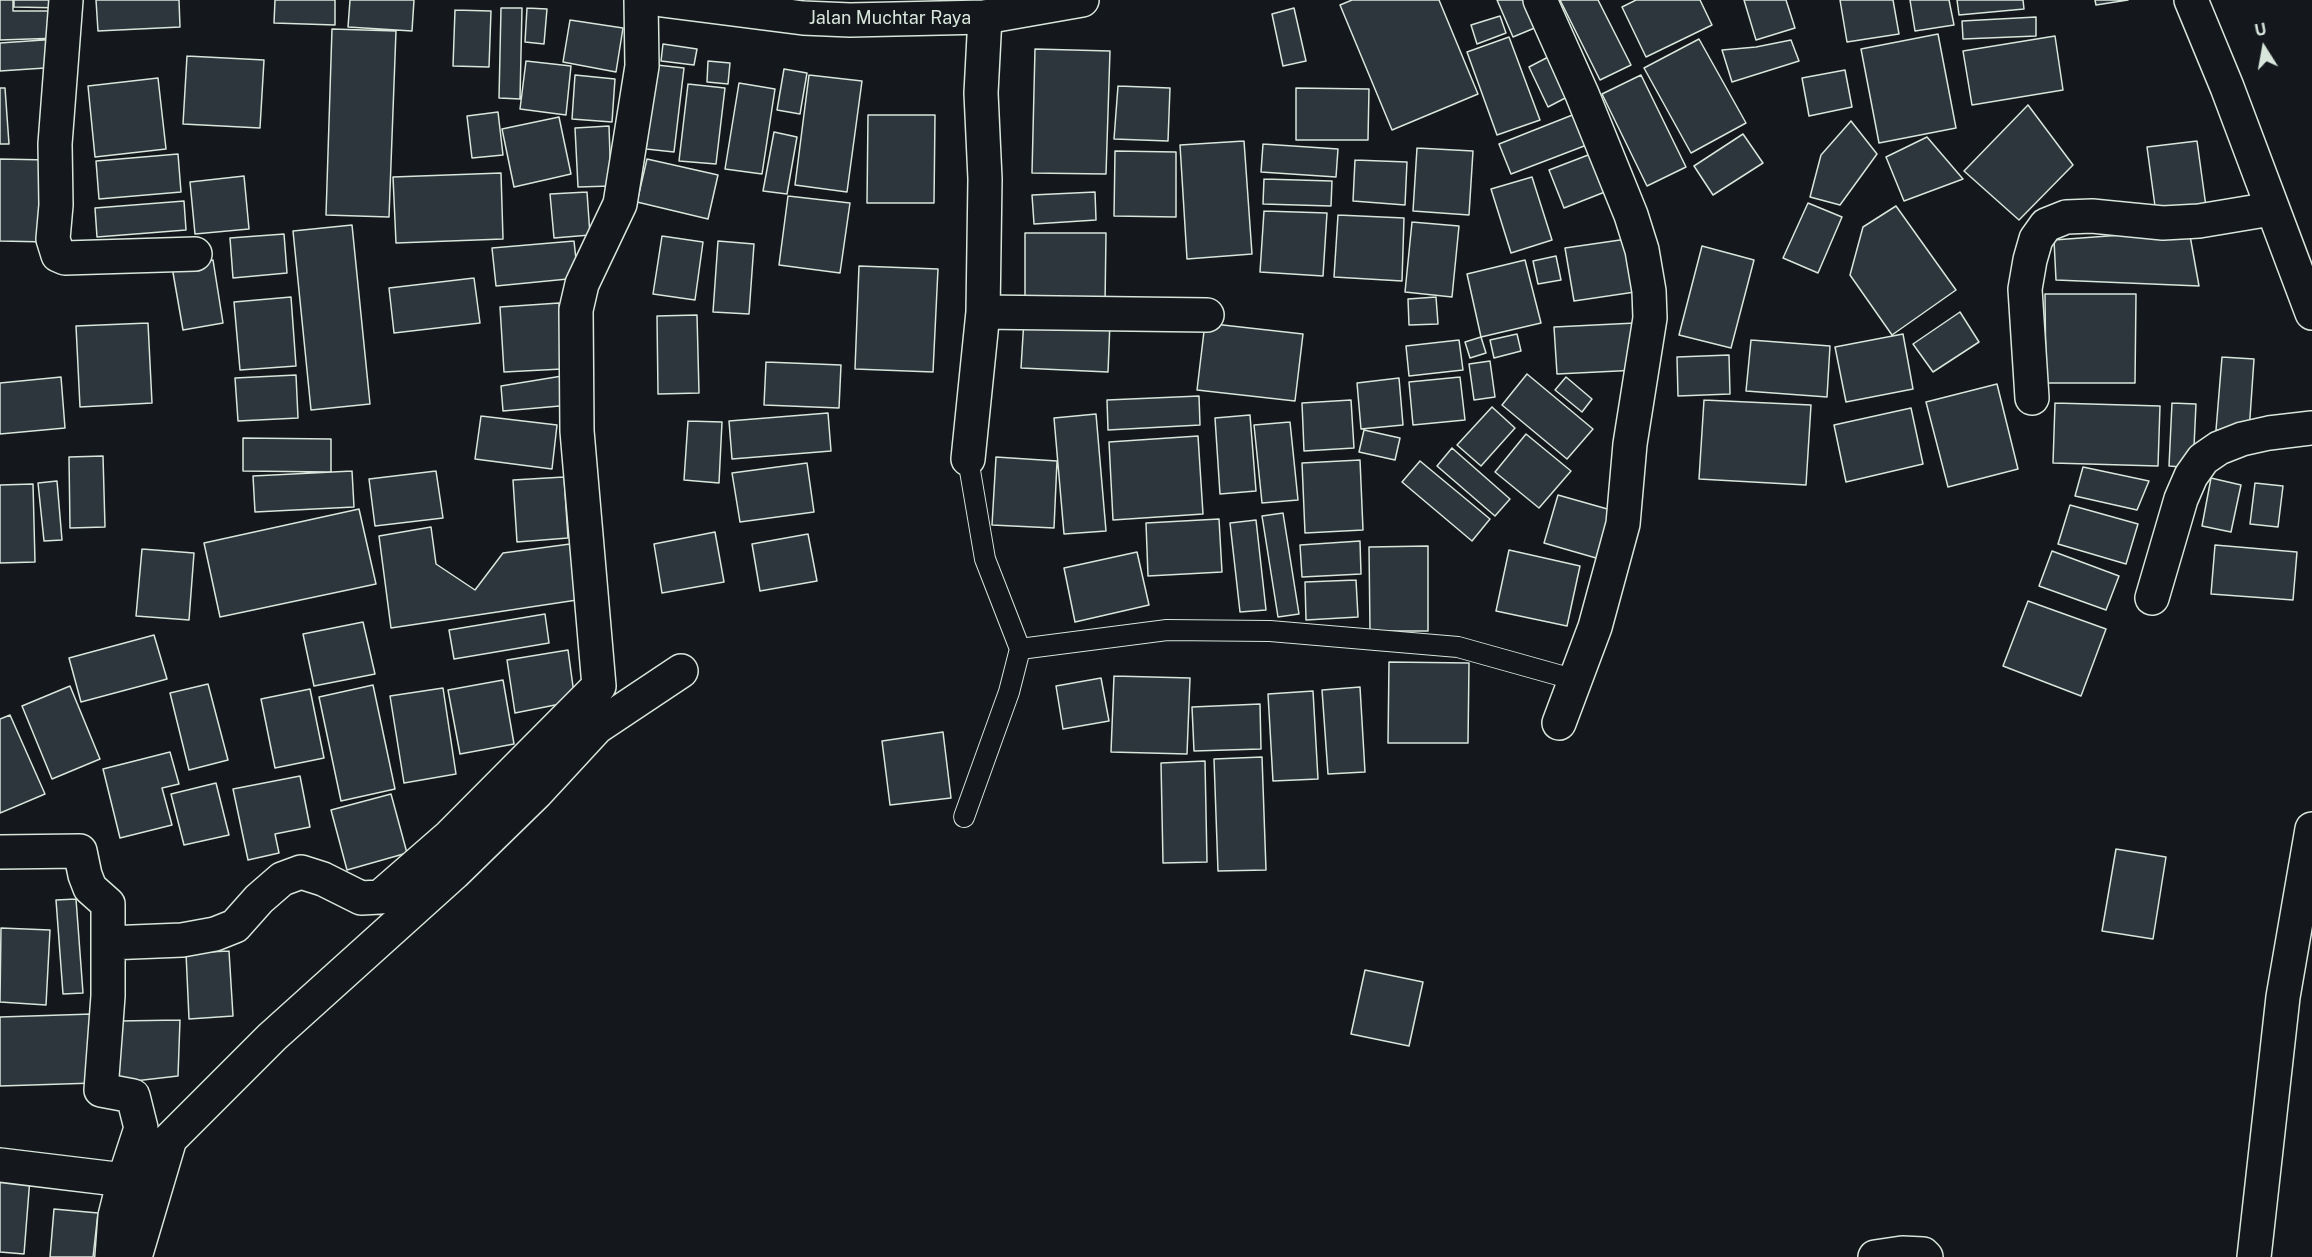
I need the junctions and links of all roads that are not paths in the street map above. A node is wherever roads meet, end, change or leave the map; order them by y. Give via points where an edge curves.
1 (66, 0) edge
2 (641, 0) edge
3 (662, 0) edge
4 (1540, 0) edge
5 (2191, 0) edge
6 (1069, 2) edge
7 (989, 16) junction
8 (2271, 209) junction
9 (195, 254) dead end
10 (982, 312) junction
11 (2312, 314) edge
12 (1207, 315) dead end
13 (2031, 398) dead end
14 (2312, 428) edge
15 (968, 459) joint
16 (2152, 598) dead end
17 (1020, 649) junction
18 (681, 671) dead end
19 (1576, 680) junction
20 (591, 714) junction
21 (1559, 723) dead end
22 (964, 817) dead end
23 (2312, 829) edge
24 (0, 852) edge
25 (108, 943) junction
26 (2297, 994) edge
27 (155, 1133) junction
28 (0, 1165) edge
29 (124, 1180) junction
30 (112, 1257) edge
31 (135, 1257) edge
32 (1875, 1257) edge
33 (1926, 1257) edge
34 (2254, 1257) edge

1 - 9 main road via 55,144 53,239 58,255 65,258
2 - 20 main road via 642,66 620,204 582,284 576,310 577,431 599,686
3 - 7 main road, Jalan Muchtar Raya via 803,18
4 - 19 main road via 1631,215 1649,291 1650,318 1630,444 1623,524
5 - 8 main road
6 - 7 main road, Jalan Muchtar Raya
7 - 10 main road via 981,93 985,179
8 - 11 main road
8 - 13 main road via 2199,221 2163,223 2092,216 2066,217 2046,225 2036,239 2025,289
10 - 12 main road
10 - 15 main road
14 - 16 main road via 2242,439 2203,459 2181,499
15 - 17 lane via 985,559
17 - 19 lane via 1167,630 1270,631 1458,647
17 - 22 lane via 1009,692
18 - 20 main road
19 - 21 main road
20 - 25 main road via 380,897 361,898 301,872 282,879 259,898 235,927 182,940
20 - 27 main road via 536,793 454,873 272,1037
23 - 26 main road
24 - 25 main road via 81,850 90,888 108,904
25 - 27 main road via 101,1090 133,1096
26 - 34 main road
27 - 29 main road
27 - 31 main road
28 - 29 main road
29 - 30 main road via 115,1216
32 - 33 main road via 1902,1253

